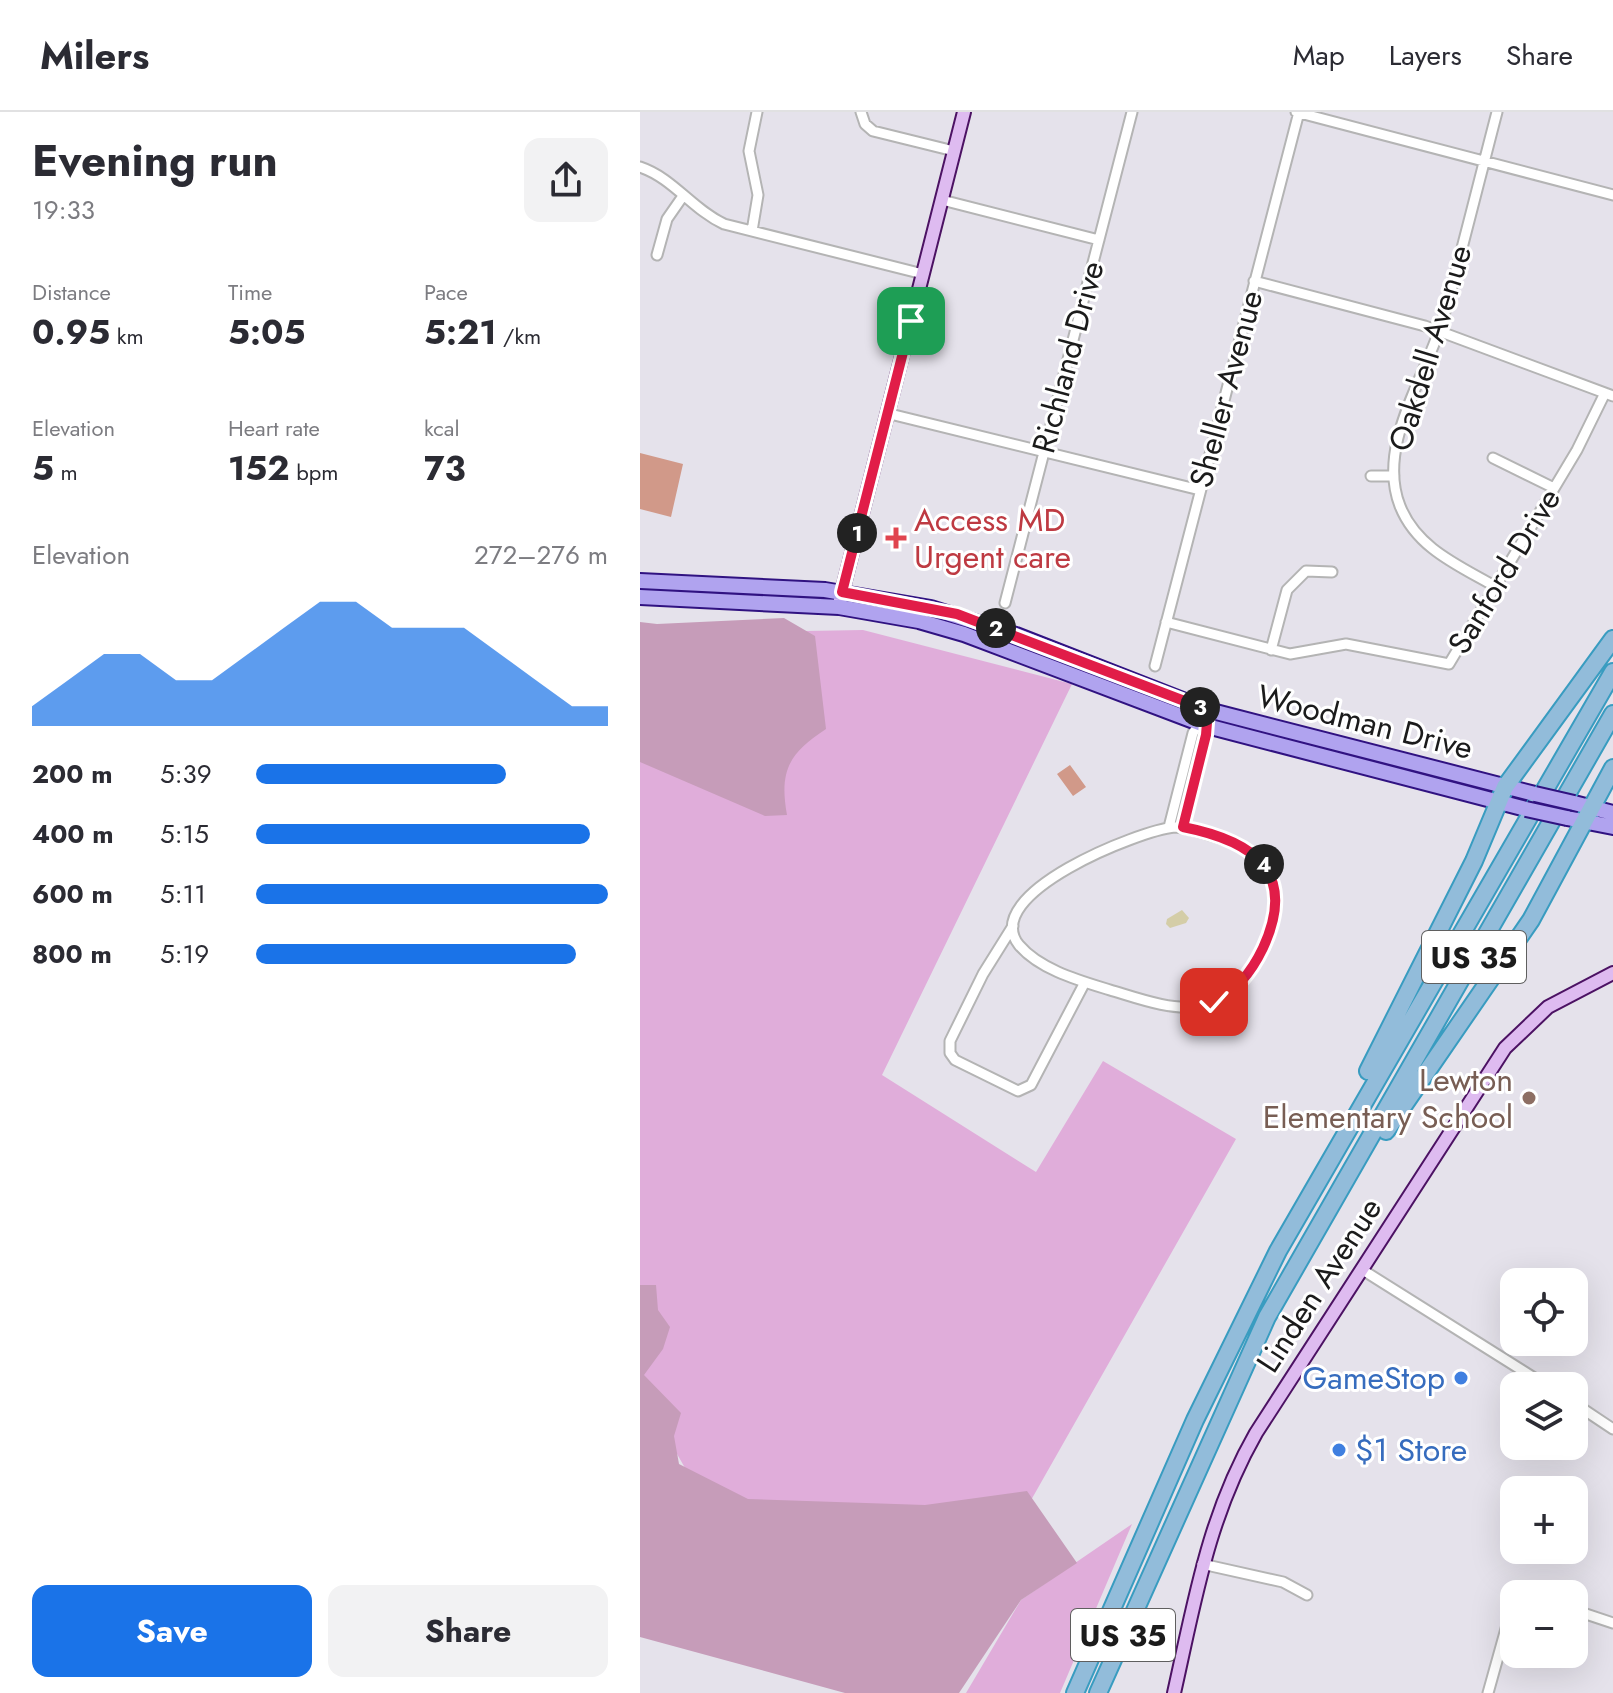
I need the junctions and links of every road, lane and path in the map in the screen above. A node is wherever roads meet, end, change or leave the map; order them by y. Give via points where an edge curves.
1 (757, 112) edge
2 (964, 112) edge
3 (1132, 112) edge
4 (1298, 112) edge
5 (1497, 112) edge
6 (862, 115) edge
7 (954, 151) junction
8 (1484, 161) junction
9 (640, 167) edge
10 (1613, 195) edge
11 (683, 196) junction
12 (942, 200) junction
13 (752, 231) junction
14 (1099, 240) junction
15 (657, 255) dead end
16 (923, 274) junction
17 (1254, 281) junction
18 (1439, 331) junction
19 (1609, 394) edge
20 (886, 413) junction
21 (1043, 453) junction
22 (1493, 458) dead end
23 (1371, 476) dead end
24 (1394, 476) junction
25 (1554, 488) junction
26 (1200, 490) junction
27 (1332, 572) dead end
28 (640, 581) edge
29 (1496, 587) junction
30 (640, 597) edge
31 (841, 599) junction
32 (1005, 603) dead end
33 (1166, 622) junction
34 (1613, 639) edge
35 (1271, 650) junction
36 (1155, 666) dead end
37 (1613, 672) edge
38 (1208, 710) junction
39 (1613, 714) edge
40 (1203, 725) junction
41 (1613, 768) edge
42 (1468, 785) junction
43 (1502, 794) junction
44 (1613, 813) edge
45 (1590, 815) junction
46 (1169, 827) junction
47 (1183, 827) junction
48 (1613, 827) edge
49 (1013, 926) junction
50 (1613, 973) edge
51 (1084, 984) junction
52 (1335, 1200) junction
53 (1278, 1251) junction
54 (1361, 1269) junction
55 (1525, 1372) edge
56 (1588, 1412) edge
57 (1613, 1429) edge
58 (1202, 1564) junction
59 (1307, 1595) dead end
60 (1588, 1615) edge
61 (1613, 1623) edge
62 (1500, 1650) edge
63 (1075, 1693) edge
64 (1098, 1693) edge
65 (1174, 1693) edge
66 (1488, 1693) edge

1 - 13 street via 749,151 758,195
2 - 7 main road
3 - 14 street, Richland Drive
4 - 8 street
4 - 17 street, Sheller Avenue
5 - 8 street, Oakdell Avenue
6 - 7 street via 873,131
7 - 12 main road
8 - 10 street
8 - 18 street, Oakdell Avenue
9 - 11 street
11 - 13 street via 712,218
11 - 15 street via 667,219
12 - 14 street
12 - 16 main road
13 - 16 street
14 - 21 street, Richland Drive
16 - 20 main road
17 - 18 street
17 - 26 street, Sheller Avenue
18 - 19 street
18 - 24 street, Oakdell Avenue via 1398,444
19 - 25 street, Sanford Drive
20 - 21 street
20 - 31 main road
21 - 26 street
21 - 32 street, Richland Drive
22 - 25 street
23 - 24 street
24 - 29 street, Oakdell Avenue via 1399,504 1420,538
25 - 29 street, Sanford Drive
26 - 33 street, Sheller Avenue
27 - 35 street via 1306,571 1290,584
28 - 31 main road, Woodman Drive
29 - 35 street, Sanford Drive via 1449,664 1356,645 1298,655
30 - 31 main road, Woodman Drive
31 - 38 main road, Woodman Drive via 957,614
31 - 40 main road, Woodman Drive via 964,634
33 - 35 street, Sanford Drive
33 - 36 street, Sheller Avenue
34 - 43 highway
37 - 53 highway, US 35
38 - 40 street
38 - 42 main road, Woodman Drive
39 - 52 highway, US 35
40 - 42 main road, Woodman Drive
40 - 46 street via 1193,733
40 - 47 street
41 - 45 highway
42 - 43 main road, Woodman Drive
43 - 45 main road, Woodman Drive, bridge via 1535,794 1574,803
43 - 45 main road, Woodman Drive, bridge via 1526,809 1567,818
43 - 53 highway via 1417,979
44 - 45 main road, Woodman Drive
45 - 48 main road, Woodman Drive
45 - 52 highway via 1490,983
46 - 47 street
46 - 49 street via 1067,868 1021,904
47 - 51 street via 1247,848 1271,875 1276,913 1255,964 1231,992 1194,1007
49 - 51 street via 1025,950
49 - 51 street via 950,1041 955,1060 1018,1091 1031,1085
50 - 54 main road, Linden Avenue via 1550,1005 1505,1048
52 - 64 highway, US 35 via 1267,1317
53 - 63 highway, US 35 via 1163,1490
54 - 55 street
54 - 58 main road, Linden Avenue via 1234,1473
56 - 57 street
58 - 59 street via 1283,1582
58 - 65 main road, Linden Avenue
60 - 61 street
62 - 66 street

